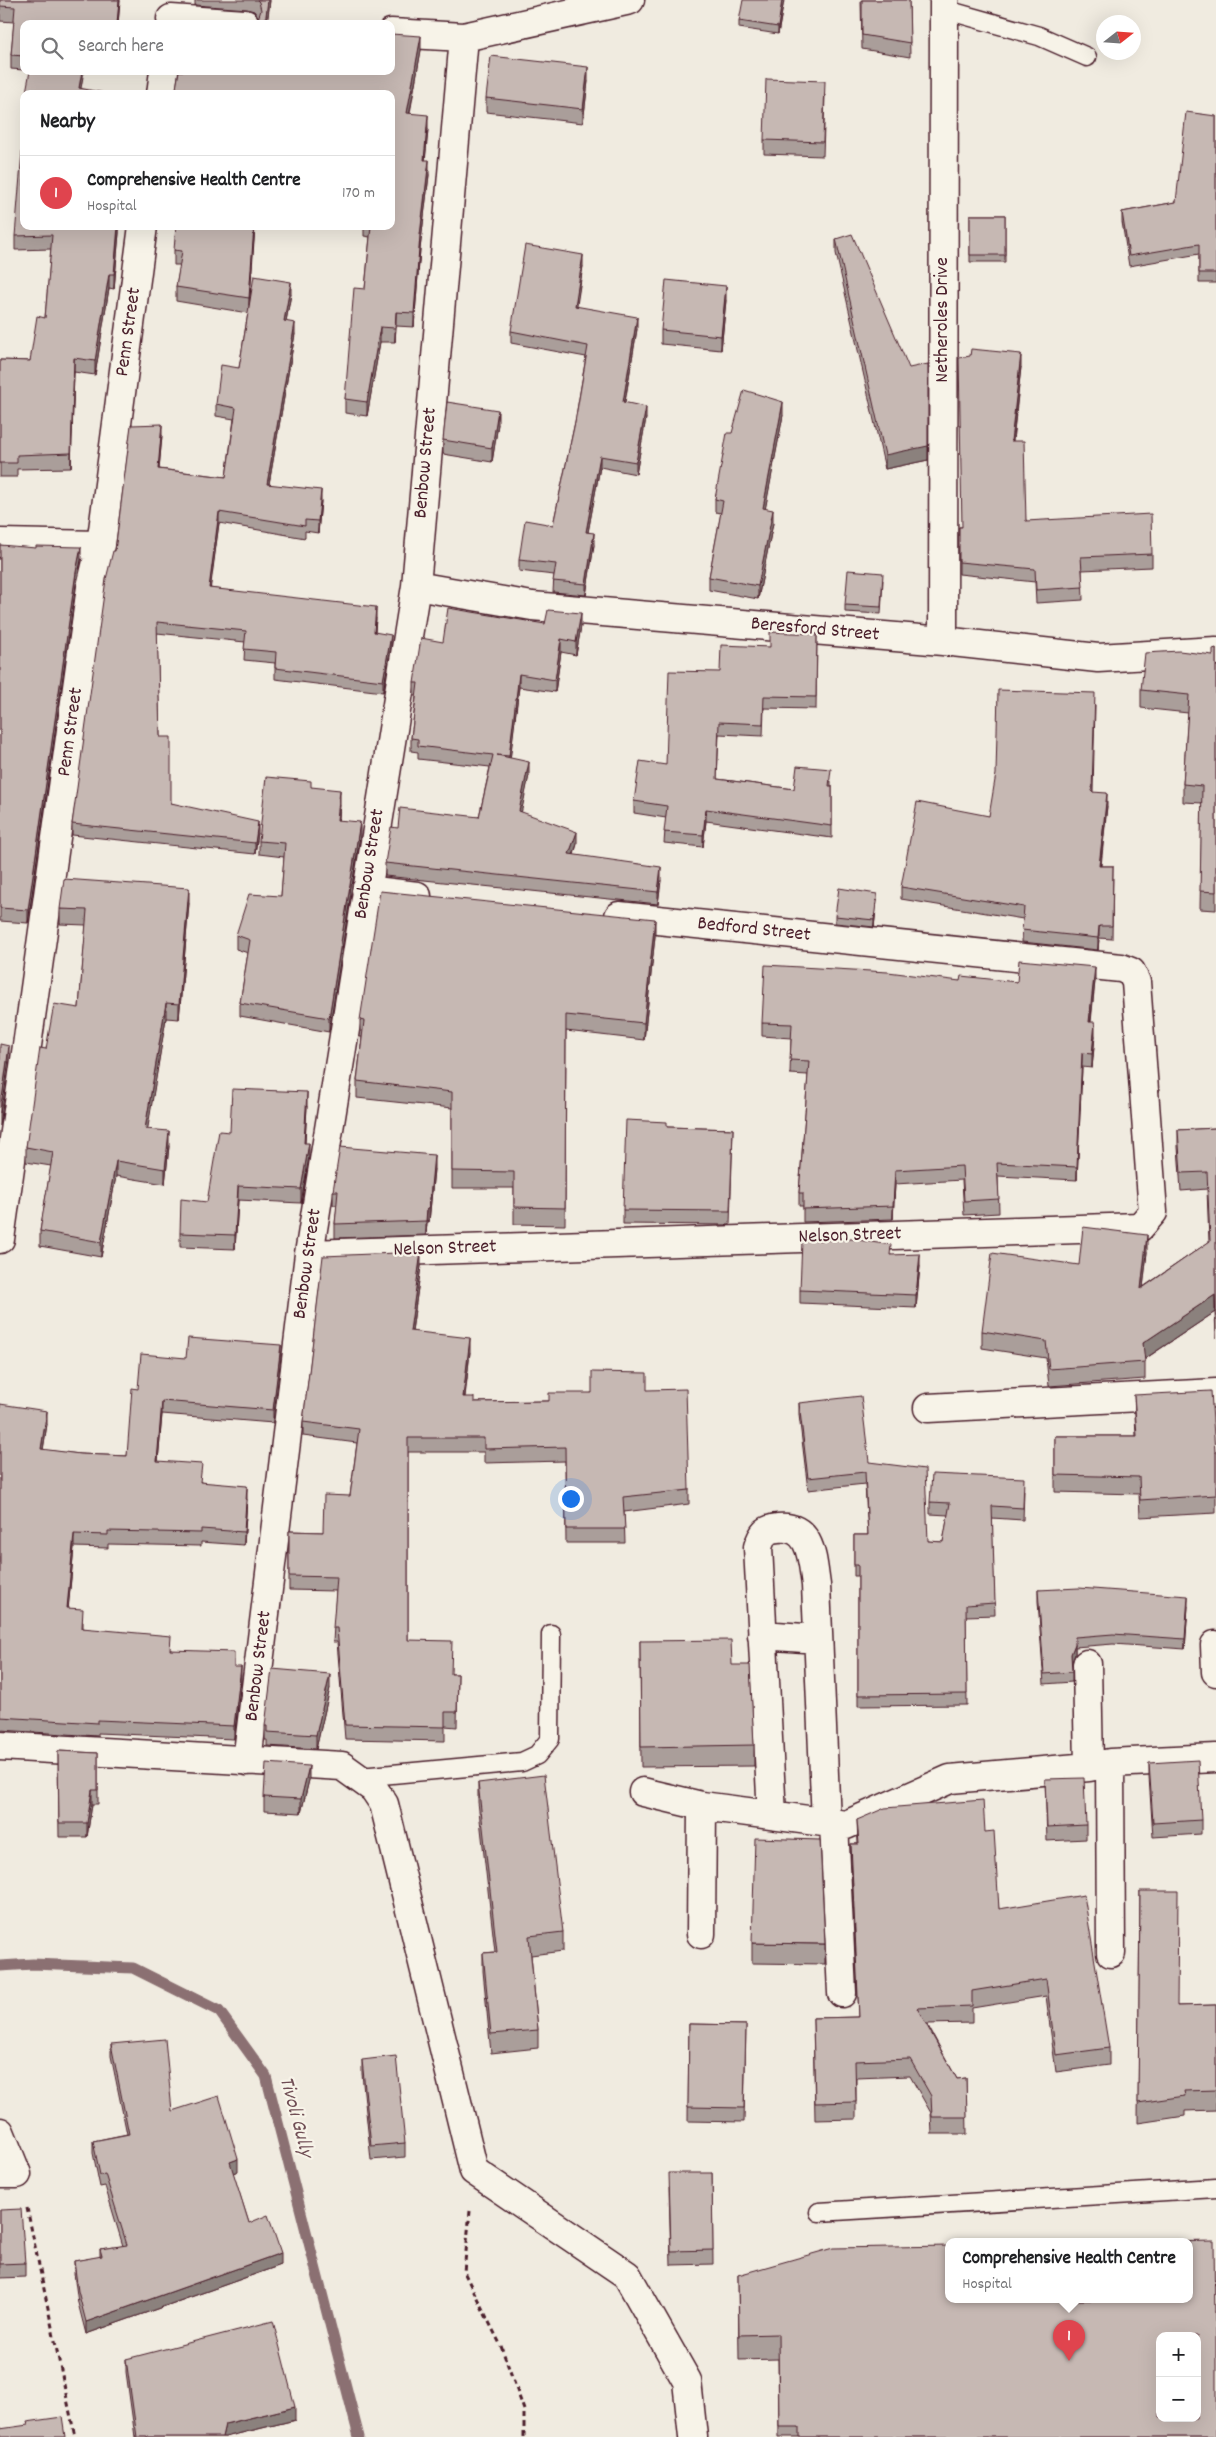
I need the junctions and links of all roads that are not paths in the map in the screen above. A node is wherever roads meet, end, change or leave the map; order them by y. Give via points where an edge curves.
1 (630, 0) edge
2 (944, 5) edge
3 (172, 14) edge
4 (216, 20) edge
5 (395, 33) edge
6 (464, 37) junction
7 (1087, 57) dead end
8 (163, 75) edge
9 (162, 90) edge
10 (142, 230) edge
11 (0, 543) edge
12 (101, 544) junction
13 (416, 586) junction
14 (943, 641) junction
15 (1216, 651) edge
16 (366, 890) junction
17 (446, 899) edge
18 (594, 914) edge
19 (1136, 982) joint
20 (0, 1239) edge
21 (309, 1254) junction
22 (1216, 1393) edge
23 (928, 1408) dead end
24 (551, 1634) dead end
25 (762, 1635) junction
26 (818, 1639) junction
27 (1215, 1645) dead end
28 (1087, 1664) dead end
29 (1216, 1672) edge
30 (0, 1746) edge
31 (1216, 1758) edge
32 (247, 1761) junction
33 (1099, 1765) junction
34 (360, 1777) junction
35 (643, 1792) dead end
36 (702, 1806) junction
37 (772, 1815) junction
38 (830, 1823) junction
39 (701, 1934) dead end
40 (1111, 1953) dead end
41 (842, 1993) dead end
42 (0, 2132) edge
43 (8, 2174) edge
44 (1216, 2188) edge
45 (819, 2212) dead end
46 (693, 2437) edge

1 - 6 street
2 - 7 lane via 1039,36
2 - 14 street, Netheroles Drive
3 - 4 street
5 - 6 street
6 - 13 street, Benbow Street
8 - 9 street
10 - 12 street, Penn Street
11 - 12 street
12 - 20 street, Penn Street via 91,588
13 - 14 street, Beresford Street via 532,606
13 - 16 street, Benbow Street
14 - 15 street, Beresford Street via 1098,658
16 - 17 street
16 - 21 street, Benbow Street
18 - 19 street, Bedford Street via 1121,968 1131,972
19 - 21 street, Nelson Street via 1153,1212 1140,1227
21 - 32 street, Benbow Street
22 - 23 street
24 - 34 lane via 550,1740 537,1755 522,1762
25 - 26 street
25 - 26 street via 758,1547 763,1533 771,1528 790,1527 801,1533 812,1557
25 - 37 street
26 - 38 street
27 - 29 street
28 - 33 street
30 - 32 street
31 - 33 street
32 - 34 street via 342,1766
33 - 38 street via 950,1779 846,1825
33 - 40 street
34 - 46 street via 384,1804 474,2171 627,2275 687,2380
35 - 36 street
36 - 37 street
36 - 39 street
37 - 38 street
38 - 41 street
42 - 43 street
44 - 45 lane

